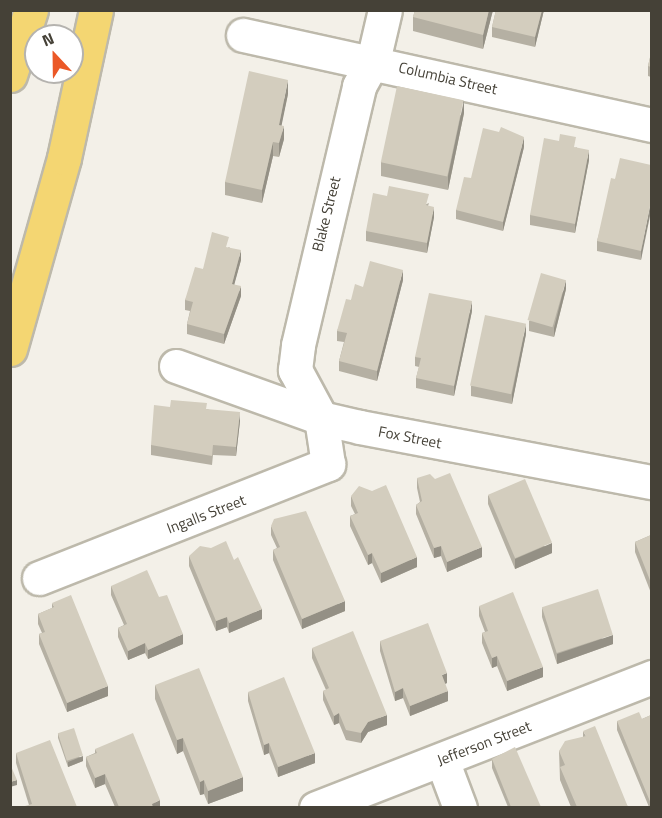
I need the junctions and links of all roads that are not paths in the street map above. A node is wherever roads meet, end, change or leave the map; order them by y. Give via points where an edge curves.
1 (31, 10) edge
2 (96, 10) edge
3 (385, 10) edge
4 (243, 35) dead end
5 (374, 61) junction
6 (10, 75) edge
7 (651, 125) edge
8 (10, 349) edge
9 (176, 366) dead end
10 (321, 418) junction
11 (651, 482) edge
12 (39, 578) dead end
13 (651, 677) edge
14 (442, 760) junction
15 (316, 807) edge
16 (460, 807) edge

1 - 6 highway
2 - 8 highway via 64,158
3 - 5 street, Blake Street
4 - 5 street, Columbia Street
5 - 7 street, Columbia Street
5 - 10 street, Blake Street via 358,86 298,345 295,370
9 - 10 street, Fox Street
10 - 11 street, Fox Street
10 - 12 street, Ingalls Street via 328,464
13 - 14 street, Jefferson Street
14 - 15 street, Jefferson Street
14 - 16 street

